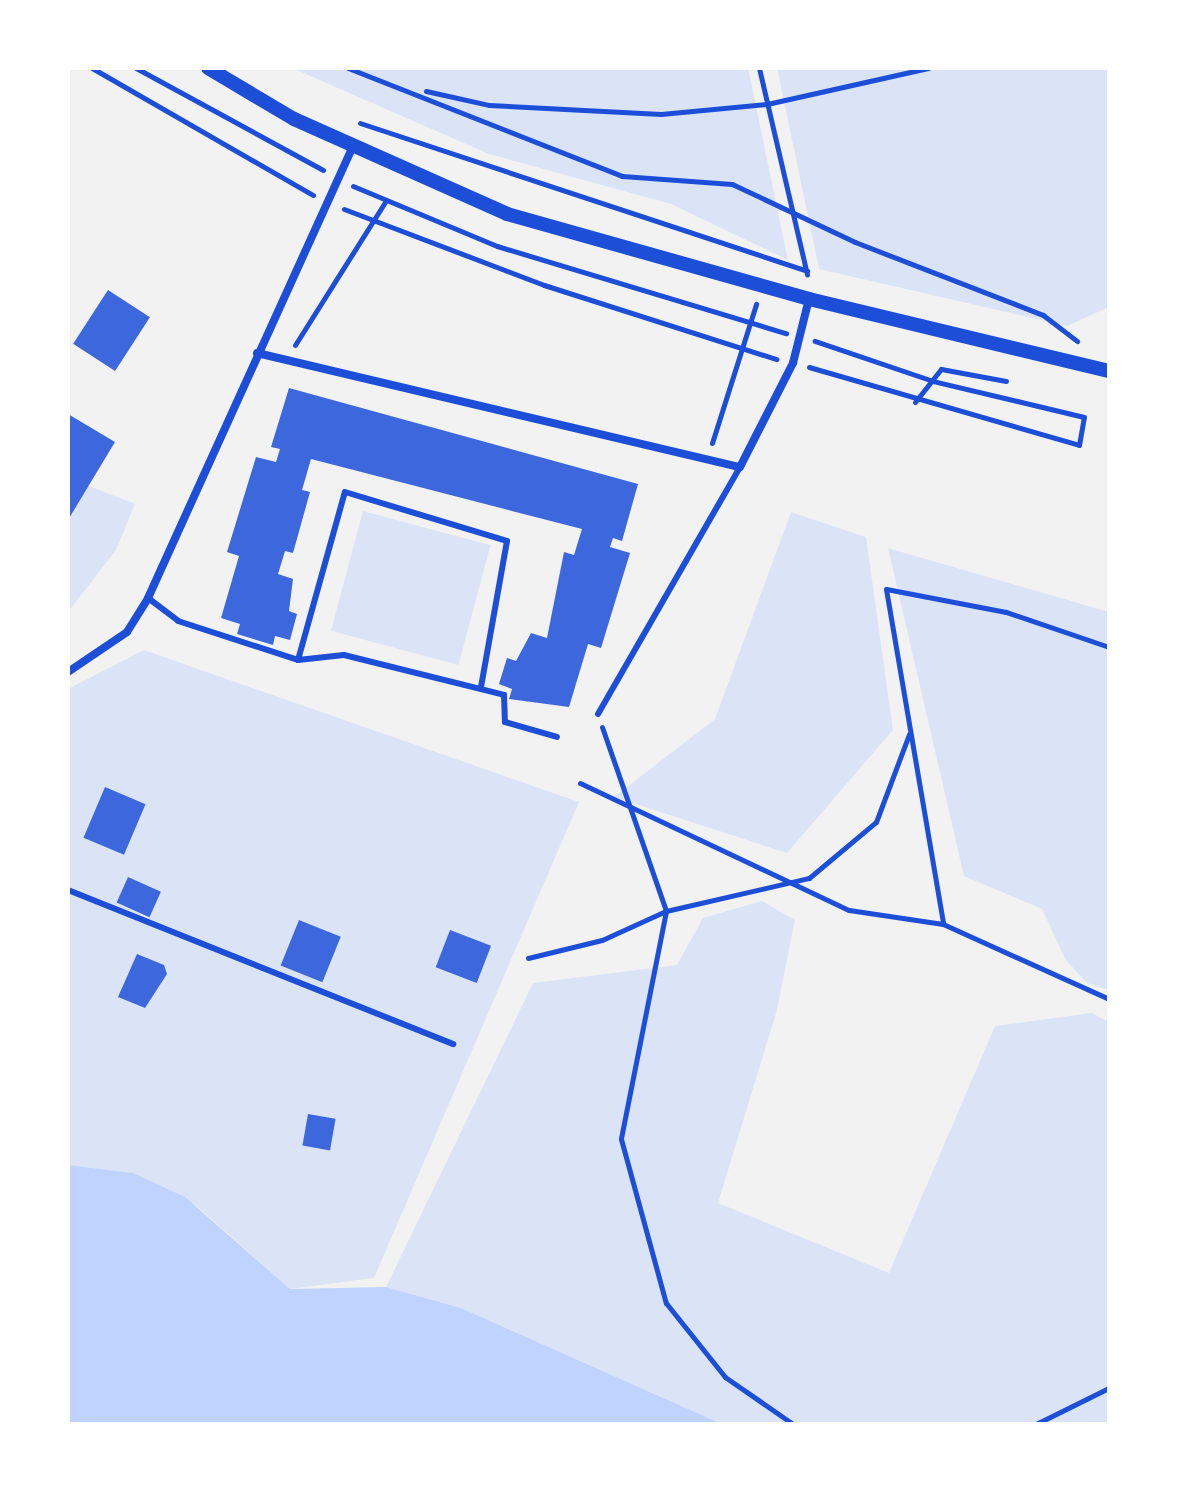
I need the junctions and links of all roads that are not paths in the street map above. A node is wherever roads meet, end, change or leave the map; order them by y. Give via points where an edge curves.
1 (208, 68) edge
2 (353, 146) junction
3 (809, 299) junction
4 (257, 353) junction
5 (1109, 371) edge
6 (740, 467) junction
7 (148, 598) junction
8 (298, 660) junction
9 (68, 672) edge
10 (481, 687) junction
11 (598, 714) road end
12 (557, 737) dead end
13 (68, 890) edge
14 (453, 1044) dead end

1 - 2 street
2 - 3 street via 507,214
2 - 4 street via 343,181 327,202
3 - 5 street
3 - 6 street via 793,363
4 - 6 street
4 - 7 street
6 - 11 lane
7 - 8 lane via 178,621
7 - 9 street via 127,632
8 - 10 lane via 344,655
8 - 10 lane via 345,492 507,541
10 - 12 lane via 504,695 505,722
13 - 14 lane

